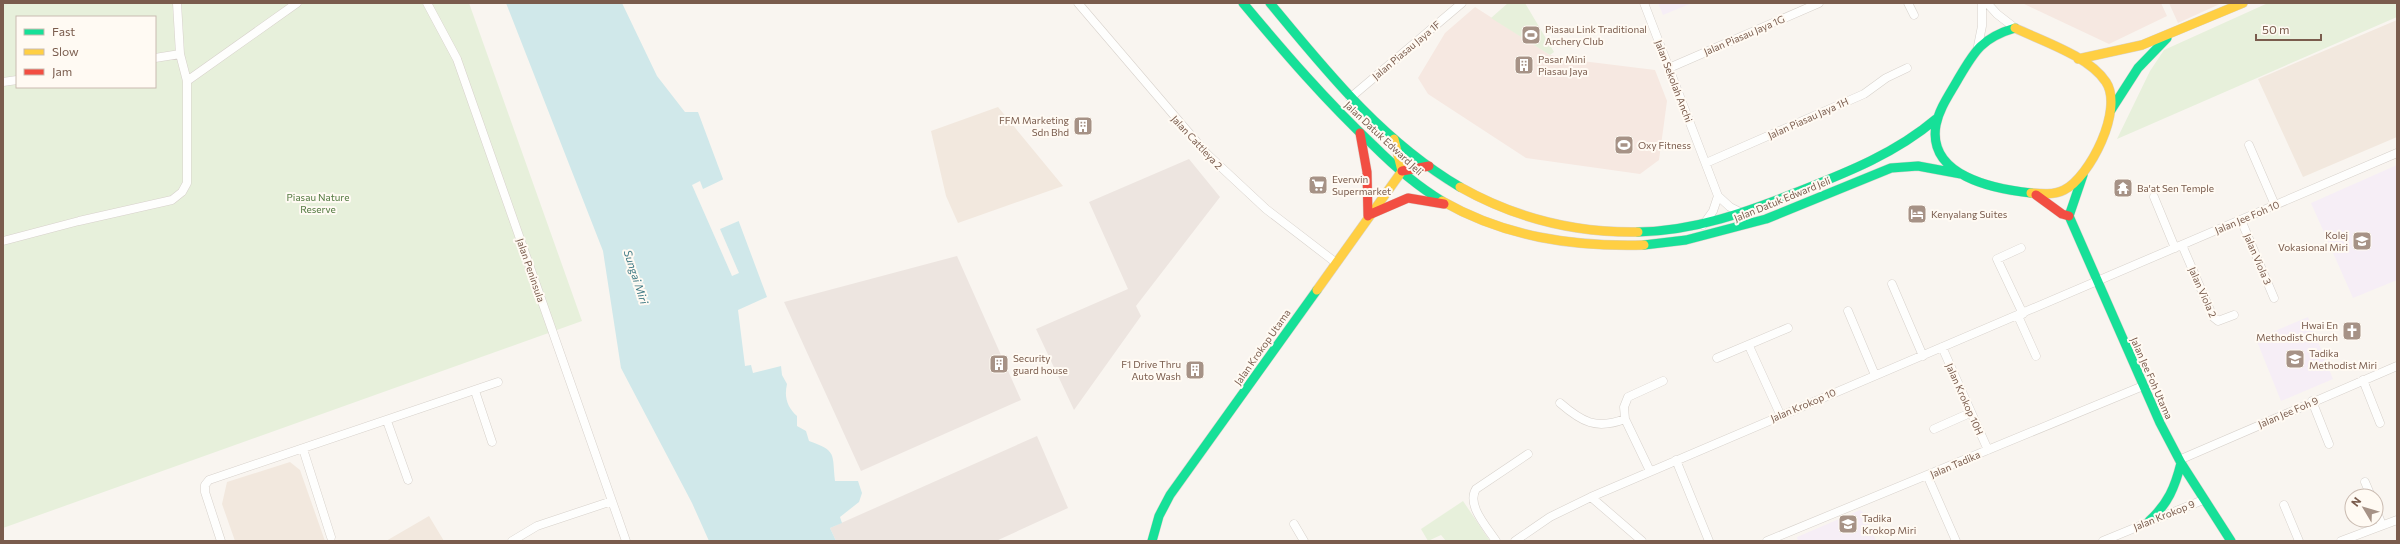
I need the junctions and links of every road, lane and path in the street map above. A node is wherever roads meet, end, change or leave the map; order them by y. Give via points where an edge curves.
1 (177, 3) edge
2 (297, 3) edge
3 (427, 3) edge
4 (1078, 3) edge
5 (1242, 3) edge
6 (1270, 3) edge
7 (1462, 3) edge
8 (1644, 3) edge
9 (1819, 3) edge
10 (1908, 3) edge
11 (1982, 3) edge
12 (1987, 3) edge
13 (2243, 3) edge
14 (1914, 15) dead end
15 (2014, 28) junction
16 (2170, 34) junction
17 (1978, 46) junction
18 (180, 54) junction
19 (156, 58) edge
20 (2078, 59) junction
21 (1669, 68) junction
22 (1907, 68) dead end
23 (16, 80) edge
24 (188, 81) junction
25 (3, 82) edge
26 (1350, 98) junction
27 (2111, 110) junction
28 (1936, 119) junction
29 (1360, 133) junction
30 (1394, 139) junction
31 (2249, 145) dead end
32 (2397, 153) edge
33 (1706, 163) junction
34 (1429, 166) junction
35 (1402, 171) junction
36 (1961, 174) junction
37 (2083, 174) junction
38 (2036, 195) junction
39 (1718, 196) junction
40 (2154, 197) dead end
41 (1448, 205) junction
42 (2275, 205) junction
43 (1742, 213) junction
44 (1368, 216) junction
45 (2069, 216) junction
46 (2241, 220) junction
47 (1703, 225) junction
48 (3, 241) edge
49 (2179, 247) junction
50 (2021, 248) dead end
51 (1335, 262) junction
52 (2096, 282) junction
53 (1892, 284) dead end
54 (2274, 298) dead end
55 (1848, 311) dead end
56 (2020, 315) junction
57 (2234, 315) dead end
58 (1788, 328) dead end
59 (1749, 346) junction
60 (1942, 347) junction
61 (1922, 356) junction
62 (2036, 356) dead end
63 (1717, 358) dead end
64 (2397, 366) edge
65 (1875, 375) junction
66 (2363, 380) junction
67 (1663, 381) dead end
68 (498, 382) dead end
69 (2143, 386) junction
70 (475, 391) junction
71 (2312, 402) junction
72 (1560, 403) dead end
73 (1970, 413) junction
74 (1780, 414) junction
75 (1625, 419) junction
76 (387, 421) junction
77 (2380, 423) dead end
78 (1934, 429) dead end
79 (492, 442) dead end
80 (2329, 444) dead end
81 (303, 449) junction
82 (1988, 450) junction
83 (1528, 454) dead end
84 (1676, 460) junction
85 (2180, 461) junction
86 (1650, 471) junction
87 (1927, 475) junction
88 (408, 480) dead end
89 (2365, 482) dead end
90 (2368, 488) edge
91 (1591, 497) junction
92 (2203, 500) junction
93 (612, 501) junction
94 (2284, 505) dead end
95 (2397, 520) edge
96 (2149, 521) junction
97 (1294, 524) dead end
98 (2384, 524) edge
99 (2374, 528) edge
100 (331, 537) dead end
101 (221, 541) edge
102 (512, 541) edge
103 (626, 541) edge
104 (1152, 541) edge
105 (1304, 541) edge
106 (1496, 541) edge
107 (1515, 541) edge
108 (1642, 541) edge
109 (1709, 541) edge
110 (1767, 541) edge
111 (1956, 541) edge
112 (2103, 541) edge
113 (2231, 541) edge
114 (2299, 541) edge
115 (2341, 541) edge

1 - 18 street
2 - 24 street
3 - 93 street, Jalan Peninsula via 457,59
4 - 51 street, Jalan Cattleya 2 via 1207,154 1266,210
5 - 29 street, Jalan Datuk Edward Jeli
6 - 26 street, Jalan Datuk Edward Jeli
7 - 26 street, Jalan Piasau Jaya 1F
8 - 21 street, Jalan Sekolah Anchi
9 - 21 street, Jalan Piasau Jaya 1G
10 - 14 street
11 - 17 street via 1982,26
12 - 15 street
13 - 16 street
15 - 17 street via 1995,33
15 - 20 street
16 - 20 street via 2102,56
16 - 27 street via 2138,68
17 - 28 street
18 - 19 street
18 - 24 street
20 - 27 street via 2106,81 2111,92
21 - 33 street, Jalan Sekolah Anchi
22 - 33 street, Jalan Piasau Jaya 1H via 1886,78 1864,94
23 - 25 street
24 - 48 street via 187,183 182,192 172,200
26 - 30 street, Jalan Datuk Edward Jeli
27 - 37 street via 2098,146
28 - 36 street via 1936,141 1942,158
28 - 43 street, Jalan Datuk Edward Jeli via 1921,133 1902,145
29 - 35 street, Jalan Datuk Edward Jeli
29 - 44 street via 1367,172
30 - 34 street, Jalan Datuk Edward Jeli
30 - 35 street
31 - 42 street
32 - 42 street, Jalan Jee Foh 10
33 - 39 street, Jalan Sekolah Anchi
34 - 35 street
34 - 47 street, Jalan Datuk Edward Jeli via 1490,203 1542,223 1576,231 1610,234
35 - 41 street, Jalan Datuk Edward Jeli
35 - 44 street, Jalan Krokop Utama
36 - 38 street, Jalan Datuk Edward Jeli
36 - 41 street, Jalan Datuk Edward Jeli via 1920,166 1882,170 1776,216 1723,234 1662,245 1624,248 1586,246 1541,239 1499,227
37 - 38 street via 2060,192
37 - 45 street
38 - 45 street via 2062,214
39 - 43 street via 1730,207
39 - 47 street via 1713,211
40 - 49 street
41 - 44 street via 1408,198
42 - 46 street, Jalan Jee Foh 10
43 - 47 street, Jalan Datuk Edward Jeli
44 - 51 street, Jalan Krokop Utama
45 - 52 street, Jalan Jee Foh Utama
46 - 49 street, Jalan Jee Foh 10
46 - 54 street, Jalan Viola 3
49 - 52 street, Jalan Jee Foh 10
49 - 57 street, Jalan Viola 2 via 2213,317 2218,321
50 - 56 street via 1997,259
51 - 104 street, Jalan Krokop Utama via 1170,495 1159,516
52 - 56 street, Jalan Krokop 10
52 - 69 street, Jalan Jee Foh Utama
53 - 61 street
55 - 65 street
56 - 60 street, Jalan Krokop 10
56 - 62 street
58 - 59 street
59 - 63 street
59 - 74 street
60 - 61 street, Jalan Krokop 10
60 - 73 street, Jalan Krokop 10H
61 - 65 street, Jalan Krokop 10
64 - 66 street, Jalan Jee Foh 9
65 - 74 street, Jalan Krokop 10
66 - 71 street, Jalan Jee Foh 9
66 - 77 street
67 - 75 street via 1628,397 1624,407
68 - 70 street
69 - 82 street, Jalan Tadika
69 - 85 street, Jalan Jee Foh Utama
70 - 76 street
70 - 79 street
71 - 80 street
71 - 85 street, Jalan Jee Foh 9
72 - 75 street via 1576,417 1589,422 1612,424
73 - 78 street
73 - 82 street, Jalan Krokop 10H
74 - 84 street, Jalan Krokop 10
75 - 86 street
76 - 81 street
76 - 88 street
81 - 100 street
81 - 101 street via 209,480 205,485 205,492
82 - 87 street, Jalan Tadika
83 - 106 street via 1476,489 1472,495 1472,503
84 - 86 street, Jalan Krokop 10
84 - 109 street
85 - 92 street, Jalan Jee Foh Utama
85 - 96 street via 2173,494 2160,512
86 - 91 street, Jalan Krokop 10
87 - 110 street, Jalan Tadika
87 - 111 street
89 - 90 street
91 - 107 street, Jalan Krokop 10 via 1550,517
91 - 108 street
92 - 96 street, Jalan Krokop 9
92 - 113 street, Jalan Jee Foh Utama
93 - 102 street via 538,526
93 - 103 street, Jalan Peninsula
94 - 114 street
95 - 98 street
96 - 112 street, Jalan Krokop 9
97 - 105 street
99 - 115 street

